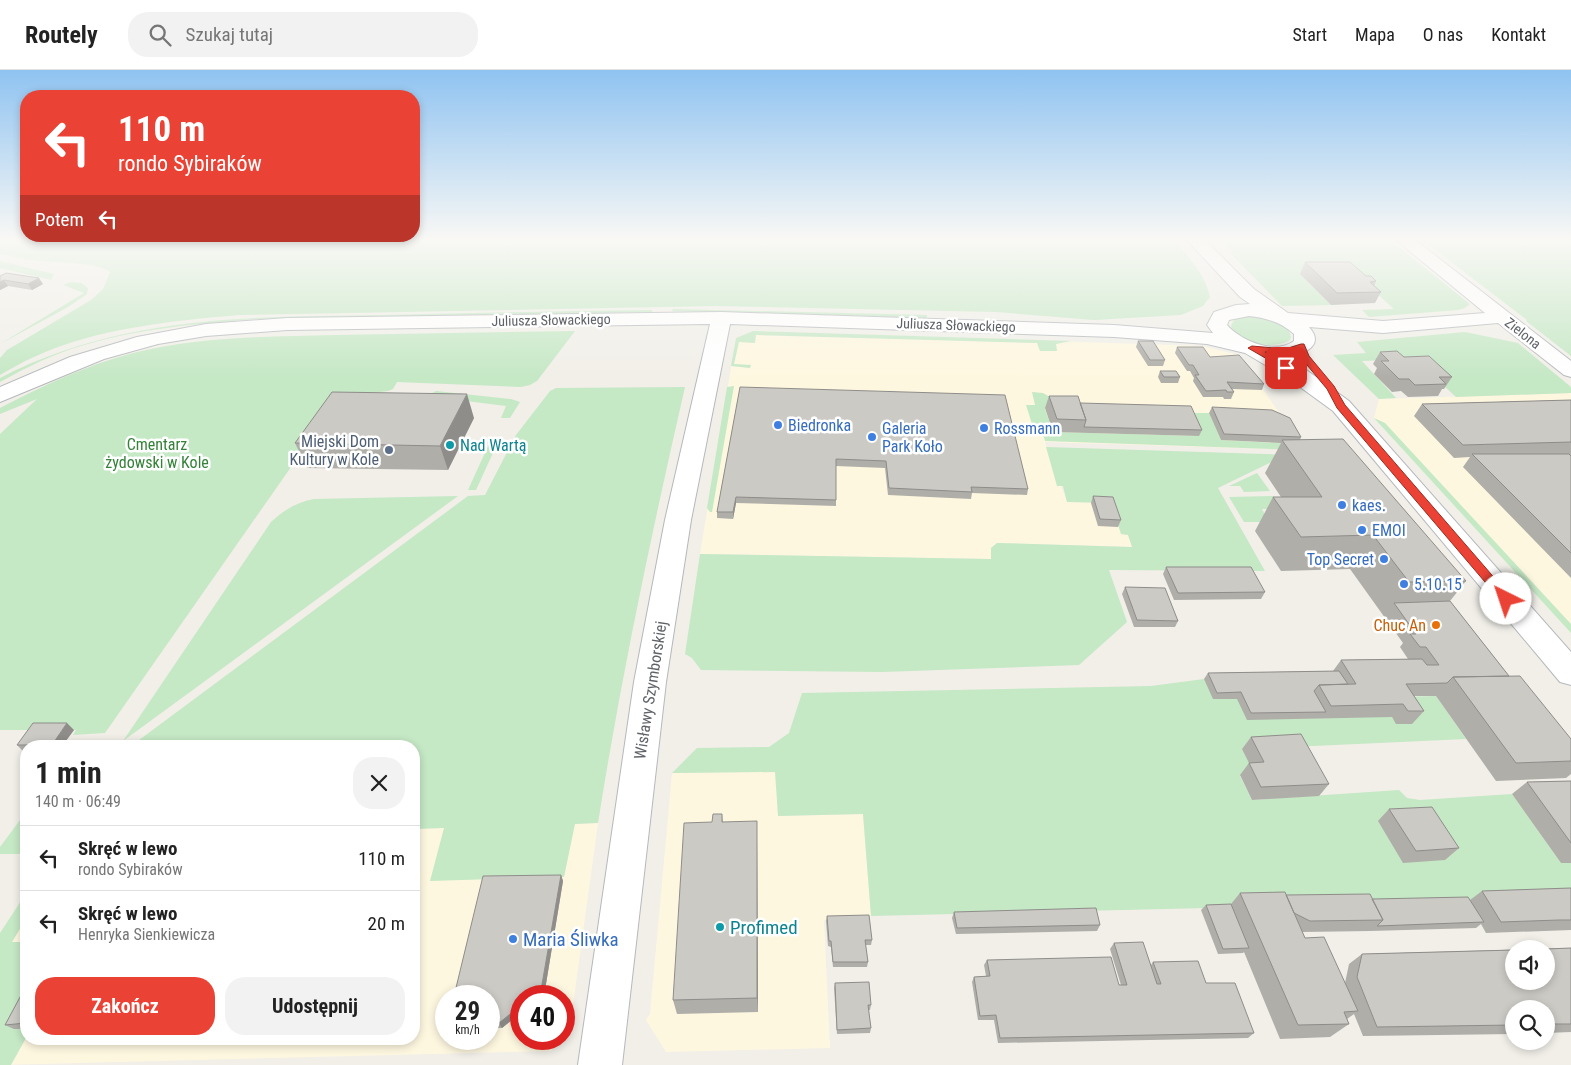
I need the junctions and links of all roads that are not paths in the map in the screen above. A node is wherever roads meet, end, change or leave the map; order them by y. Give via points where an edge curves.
1 (1223, 285) edge
2 (1240, 285) edge
3 (1462, 285) edge
4 (1222, 316) junction
5 (1502, 317) junction
6 (720, 318) junction
7 (1282, 318) junction
8 (1383, 327) junction
9 (1114, 331) junction
10 (1302, 344) junction
11 (1246, 346) junction
12 (1571, 371) edge
13 (0, 395) edge
14 (1341, 406) junction
15 (1571, 674) edge
16 (600, 1065) edge

1 - 4 street via 1228,304
2 - 7 street
3 - 5 street, Zielona
4 - 7 street, Juliusza Słowackiego via 1249,310
4 - 9 street, Juliusza Słowackiego via 1194,325
4 - 11 street via 1217,325 1221,332
5 - 8 street
5 - 12 street, Zielona
6 - 9 street, Juliusza Słowackiego
6 - 13 street, Juliusza Słowackiego via 287,324 226,329 159,338 113,350 70,364
6 - 16 street, Wisławy Szymborskiej via 678,520 650,682
7 - 8 street, Juliusza Słowackiego
7 - 10 street via 1304,334
8 - 10 street
9 - 11 street, Juliusza Słowackiego via 1207,338
10 - 11 street via 1286,351
10 - 14 street via 1305,357 1331,388
11 - 14 street via 1297,374
14 - 15 street

